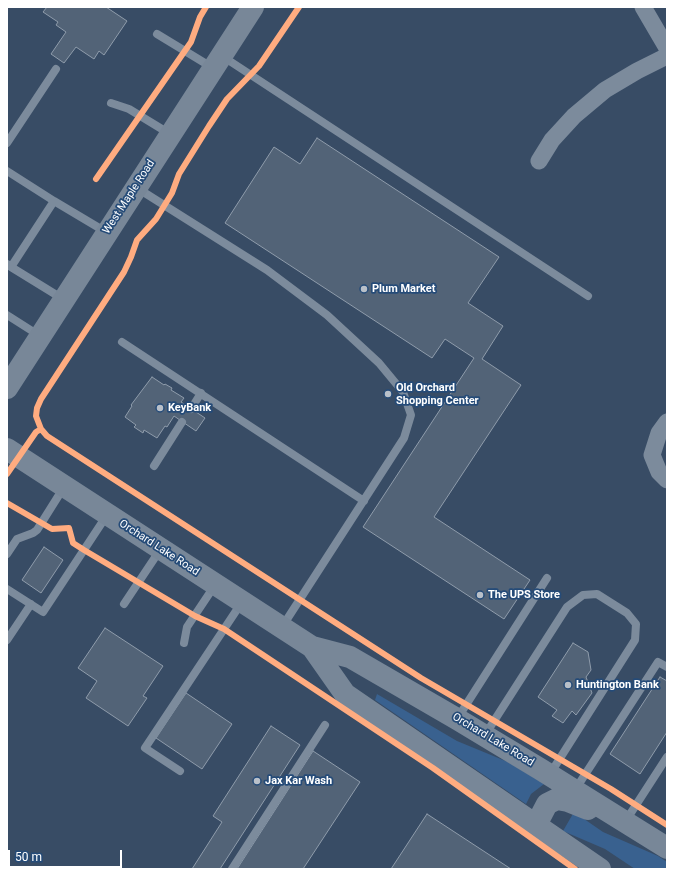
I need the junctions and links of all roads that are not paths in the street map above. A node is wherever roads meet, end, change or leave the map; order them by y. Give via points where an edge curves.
1 (253, 7) edge
2 (643, 7) edge
3 (158, 34) dead end
4 (667, 48) edge
5 (667, 56) edge
6 (217, 62) junction
7 (56, 69) dead end
8 (111, 102) dead end
9 (171, 134) junction
10 (7, 143) edge
11 (539, 161) dead end
12 (7, 171) edge
13 (137, 187) junction
14 (54, 201) junction
15 (106, 233) junction
16 (9, 265) edge
17 (588, 296) dead end
18 (64, 300) junction
19 (7, 315) edge
20 (41, 336) junction
21 (122, 342) dead end
22 (7, 388) edge
23 (201, 393) junction
24 (191, 409) dead end
25 (182, 422) dead end
26 (667, 422) edge
27 (7, 449) edge
28 (154, 466) dead end
29 (667, 480) edge
30 (65, 487) junction
31 (364, 501) junction
32 (107, 514) junction
33 (160, 549) junction
34 (7, 554) edge
35 (547, 578) dead end
36 (216, 584) junction
37 (7, 589) edge
38 (242, 602) junction
39 (31, 604) junction
40 (124, 604) dead end
41 (282, 628) junction
42 (7, 640) edge
43 (184, 643) dead end
44 (312, 647) junction
45 (667, 667) edge
46 (409, 691) junction
47 (345, 694) junction
48 (457, 719) junction
49 (325, 725) dead end
50 (485, 736) junction
51 (667, 757) edge
52 (180, 772) dead end
53 (549, 774) junction
54 (574, 790) junction
55 (622, 821) junction
56 (536, 825) junction
57 (567, 847) junction
58 (667, 848) edge
59 (232, 869) edge
60 (600, 869) edge
61 (612, 869) edge

1 - 6 main road, West Maple Road
2 - 4 street
3 - 6 lane
5 - 11 street via 605,90 574,116 552,140
6 - 9 main road, West Maple Road
6 - 17 lane
7 - 10 lane
8 - 9 lane via 129,109
9 - 13 main road, West Maple Road
12 - 14 lane
13 - 15 main road, West Maple Road
13 - 31 lane via 268,270 334,322 379,363 403,392 412,415 404,438
14 - 15 lane
14 - 16 lane
15 - 18 main road, West Maple Road
16 - 18 lane
18 - 20 main road, West Maple Road
19 - 20 lane
20 - 22 main road, West Maple Road
21 - 23 lane
23 - 24 lane
23 - 31 lane
25 - 28 lane
26 - 29 street via 659,433 652,456 659,472
27 - 30 main road, Orchard Lake Road
30 - 32 main road, Orchard Lake Road
30 - 34 lane via 37,530 17,539
31 - 41 lane
32 - 33 main road, Orchard Lake Road
32 - 39 lane via 43,612
33 - 36 main road, Orchard Lake Road
33 - 40 lane
35 - 48 lane
36 - 38 main road, Orchard Lake Road
36 - 43 lane via 187,627
37 - 39 lane
38 - 41 main road, Orchard Lake Road
38 - 52 lane via 145,748
39 - 42 lane
41 - 44 main road, Orchard Lake Road
44 - 46 main road, Orchard Lake Road via 350,657
44 - 47 main road, Orchard Lake Road
45 - 54 lane via 658,662
46 - 47 main road via 356,675 346,685
46 - 48 main road, Orchard Lake Road
47 - 56 main road, Orchard Lake Road
48 - 50 main road, Orchard Lake Road
49 - 59 lane
50 - 53 main road, Orchard Lake Road
50 - 53 lane via 567,607 582,595 597,594 627,613 636,624 635,640
51 - 55 lane
53 - 54 main road, Orchard Lake Road
54 - 55 main road, Orchard Lake Road
55 - 56 main road via 557,799 547,804
55 - 58 main road, Orchard Lake Road
56 - 57 main road, Orchard Lake Road
57 - 60 main road, Orchard Lake Road
57 - 61 main road

